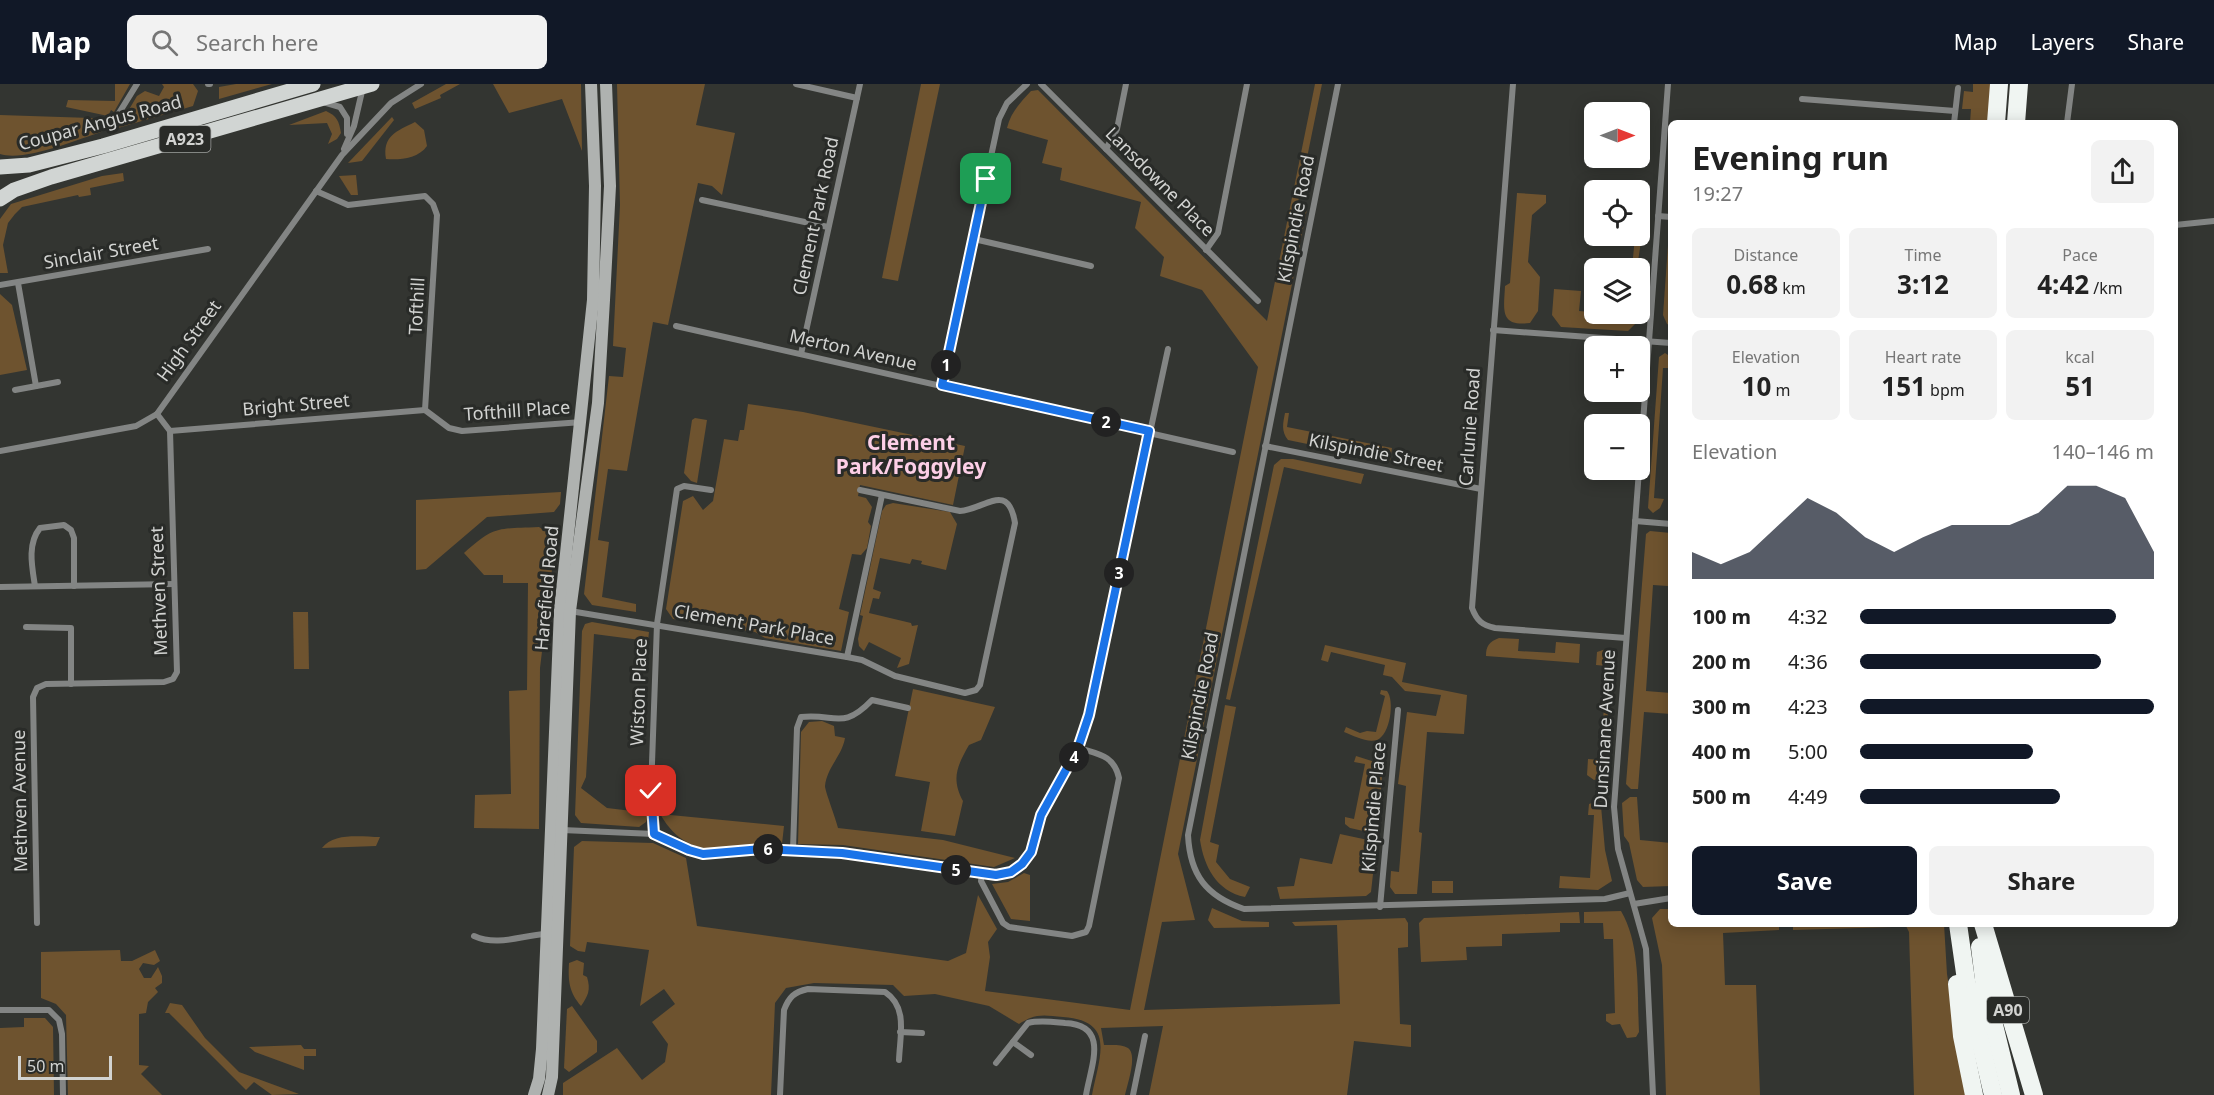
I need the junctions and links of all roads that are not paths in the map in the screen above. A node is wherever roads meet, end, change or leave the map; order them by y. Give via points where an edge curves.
1 (137, 84) edge
2 (313, 84) edge
3 (421, 84) edge
4 (591, 84) edge
5 (606, 84) edge
6 (796, 84) edge
7 (860, 84) edge
8 (1027, 84) edge
9 (1041, 84) edge
10 (1126, 84) edge
11 (1247, 84) edge
12 (1338, 84) edge
13 (1513, 84) edge
14 (1668, 84) edge
15 (1999, 84) edge
16 (2019, 84) edge
17 (2072, 84) edge
18 (366, 85) edge
19 (1958, 88) dead end
20 (857, 98) junction
21 (1802, 99) dead end
22 (318, 101) junction
23 (1955, 111) junction
24 (119, 113) dead end
25 (1954, 120) edge
26 (1996, 120) edge
27 (2016, 120) edge
28 (2067, 120) edge
29 (1106, 148) junction
30 (342, 155) junction
31 (0, 167) edge
32 (316, 191) junction
33 (0, 199) edge
34 (702, 200) dead end
35 (1658, 216) junction
36 (1668, 217) edge
37 (2214, 221) edge
38 (2178, 225) edge
39 (828, 227) junction
40 (974, 239) junction
41 (208, 249) dead end
42 (1206, 250) junction
43 (1091, 266) dead end
44 (18, 283) junction
45 (0, 285) edge
46 (1258, 301) dead end
47 (676, 326) dead end
48 (1493, 330) junction
49 (1584, 336) edge
50 (1649, 336) edge
51 (1650, 341) edge
52 (1668, 343) edge
53 (1168, 349) dead end
54 (801, 354) junction
55 (58, 382) dead end
56 (942, 385) junction
57 (36, 386) junction
58 (15, 390) dead end
59 (425, 410) junction
60 (157, 414) junction
61 (582, 422) junction
62 (170, 431) junction
63 (1149, 431) junction
64 (1265, 446) junction
65 (0, 451) edge
66 (1233, 452) dead end
67 (1638, 480) edge
68 (1481, 489) junction
69 (711, 490) dead end
70 (860, 490) dead end
71 (882, 495) junction
72 (1635, 521) junction
73 (1668, 524) edge
74 (174, 584) junction
75 (35, 586) junction
76 (74, 586) junction
77 (0, 587) edge
78 (570, 611) junction
79 (657, 624) junction
80 (26, 627) dead end
81 (1626, 638) junction
82 (847, 657) junction
83 (46, 684) joint
84 (71, 684) junction
85 (908, 708) dead end
86 (1398, 710) dead end
87 (1078, 748) junction
88 (562, 830) junction
89 (654, 834) junction
90 (793, 850) junction
91 (982, 873) junction
92 (1630, 893) junction
93 (1668, 898) edge
94 (1634, 904) junction
95 (1380, 907) junction
96 (37, 923) dead end
97 (1953, 927) edge
98 (1958, 927) edge
99 (1977, 927) edge
100 (1984, 927) edge
101 (548, 934) junction
102 (474, 936) dead end
103 (0, 1010) edge
104 (900, 1032) junction
105 (922, 1033) dead end
106 (1145, 1036) dead end
107 (1013, 1042) junction
108 (1031, 1055) dead end
109 (899, 1060) dead end
110 (996, 1063) dead end
111 (63, 1095) edge
112 (534, 1095) edge
113 (548, 1095) edge
114 (780, 1095) edge
115 (1086, 1095) edge
116 (1133, 1095) edge
117 (1653, 1095) edge
118 (1974, 1095) edge
119 (1992, 1095) edge
120 (2011, 1095) edge
121 (2034, 1095) edge

1 - 24 street
2 - 31 main road, Coupar Angus Road / A923 via 103,146 29,165
3 - 30 street, High Street via 391,103
4 - 61 street, Harefield Road via 595,186 593,300
5 - 78 street, Harefield Road via 610,186 598,403
6 - 20 street
7 - 20 street, Clement Park Road
8 - 40 street via 1007,103 999,120
9 - 29 street, Lansdowne Place
10 - 29 street via 1117,129
11 - 42 street via 1218,233
12 - 64 street, Kilspindie Road
13 - 48 street, Carlunie Road
14 - 35 street
15 - 26 highway
16 - 27 highway
17 - 28 street
18 - 22 main road, Coupar Angus Road / A923
18 - 30 street, High Street
19 - 23 street
20 - 39 street, Clement Park Road
21 - 23 street
22 - 30 street, High Street via 340,107 347,118 349,127
22 - 33 main road, Coupar Angus Road / A923 via 51,177
23 - 25 street
29 - 42 street, Lansdowne Place
30 - 32 street, High Street
32 - 59 street, Tofthill via 348,205 426,196 433,204 437,215
32 - 60 street, High Street
34 - 39 street
35 - 36 street
35 - 50 street
37 - 38 street
39 - 54 street, Clement Park Road
40 - 43 street
40 - 56 street
41 - 44 street, Sinclair Street
42 - 46 street, Lansdowne Place
44 - 45 street, Sinclair Street
44 - 57 street
47 - 54 street, Merton Avenue
48 - 49 street
48 - 68 street, Carlunie Road
51 - 52 street
53 - 63 street
54 - 56 street, Merton Avenue
55 - 57 street
56 - 63 street, Merton Avenue
57 - 58 street
59 - 61 street, Tofthill Place via 449,428 462,431
59 - 62 street, Bright Street
60 - 62 street
60 - 65 street, High Street via 136,426
61 - 101 street, Harefield Road via 560,610
62 - 74 street, Methven Street
63 - 66 street, Merton Avenue
63 - 87 street via 1089,715
64 - 68 street, Kilspindie Street
64 - 95 street, Kilspindie Road via 1188,835 1189,852 1196,874 1208,889 1225,903 1244,909
67 - 72 street, Dunsinane Avenue
68 - 81 street, Carlunie Road via 1472,609 1476,619 1495,628
69 - 79 street, Clement Park Place via 684,486 676,489
70 - 71 street, Clement Park Place
71 - 82 street, Clement Park Place
71 - 82 street, Clement Park Place via 960,510 998,499 1008,503 1015,523 976,690 965,693 895,676
72 - 73 street
72 - 81 street, Dunsinane Avenue
74 - 76 street
74 - 84 street, Methven Street via 177,672 173,679
75 - 76 street
75 - 76 street via 34,535 40,528 64,525 74,538
75 - 77 street
78 - 79 street, Clement Park Place
78 - 88 street, Harefield Road
79 - 82 street, Clement Park Place
79 - 89 street, Wiston Place via 651,791
80 - 84 street via 71,628
81 - 92 street, Dunsinane Avenue via 1614,807 1618,849
83 - 84 street, Methven Street
83 - 96 street, Methven Avenue via 33,697
85 - 90 street via 872,700 860,713 842,721 801,717 797,728
86 - 95 street, Kilspindie Place
87 - 91 street via 1041,815 1031,852 1022,864 1011,872
87 - 91 street via 1106,756 1116,765 1119,778 1086,932 1072,936 1009,927 981,882
88 - 89 street
88 - 113 street, Harefield Road via 552,1077
89 - 90 street via 703,854
90 - 91 street
92 - 94 street, Dunsinane Avenue
92 - 95 street, Kilspindie Road via 1605,899
93 - 94 street
94 - 117 street, Dunsinane Avenue via 1646,950
97 - 118 highway, A90 via 1962,1036
98 - 119 highway, A90
99 - 120 highway, A90 via 1985,988
100 - 121 highway, A90
101 - 102 street via 489,941
101 - 112 street, Harefield Road via 542,1049
103 - 111 street via 49,1010 59,1020
104 - 105 street
104 - 109 street
104 - 114 street via 901,1012 896,999 885,992 797,991 784,1010
106 - 116 street
107 - 108 street
107 - 110 street
107 - 115 street via 1028,1023 1036,1021 1080,1024 1091,1031 1095,1044

